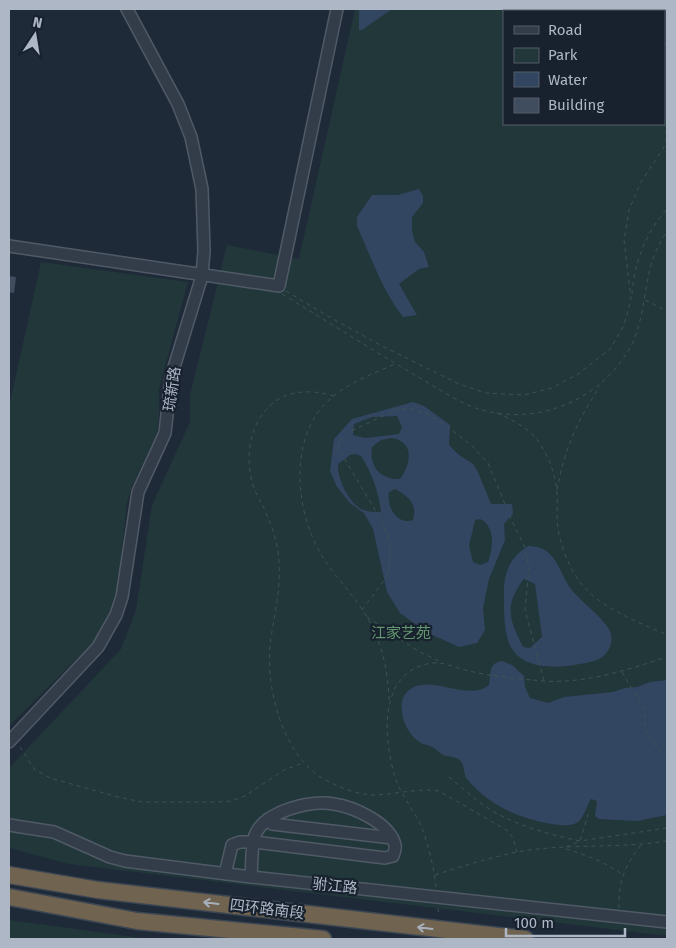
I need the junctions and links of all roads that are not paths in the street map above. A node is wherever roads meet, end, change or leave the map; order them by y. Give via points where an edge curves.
1 (127, 9) edge
2 (338, 9) edge
3 (9, 246) edge
4 (202, 276) junction
5 (11, 740) edge
6 (268, 819) junction
7 (9, 824) edge
8 (392, 838) junction
9 (254, 842) junction
10 (9, 870) edge
11 (225, 874) junction
12 (9, 875) edge
13 (251, 877) junction
14 (98, 890) junction
15 (9, 897) edge
16 (9, 905) edge
17 (137, 921) junction
18 (667, 922) edge
19 (323, 939) edge
20 (525, 939) edge

1 - 4 street, 琉新路 via 178,104 191,137 202,189
2 - 4 street via 279,286
3 - 4 street
4 - 5 street, 琉新路 via 171,377 165,433 138,492 122,597 116,615 98,647
6 - 8 street via 272,824
6 - 8 street via 296,807 334,804 369,816
6 - 9 street
7 - 11 street, 驸江路 via 54,832 125,861
8 - 9 street via 396,846 393,856 385,858
9 - 11 street via 232,845
9 - 13 street
10 - 14 highway
11 - 13 street, 驸江路
12 - 14 highway, 四环路南段
13 - 18 street, 驸江路
20 -> 14 highway, 四环路南段
15 - 17 highway, 四环路南段
16 - 17 highway
17 - 19 highway, 四环路南段

